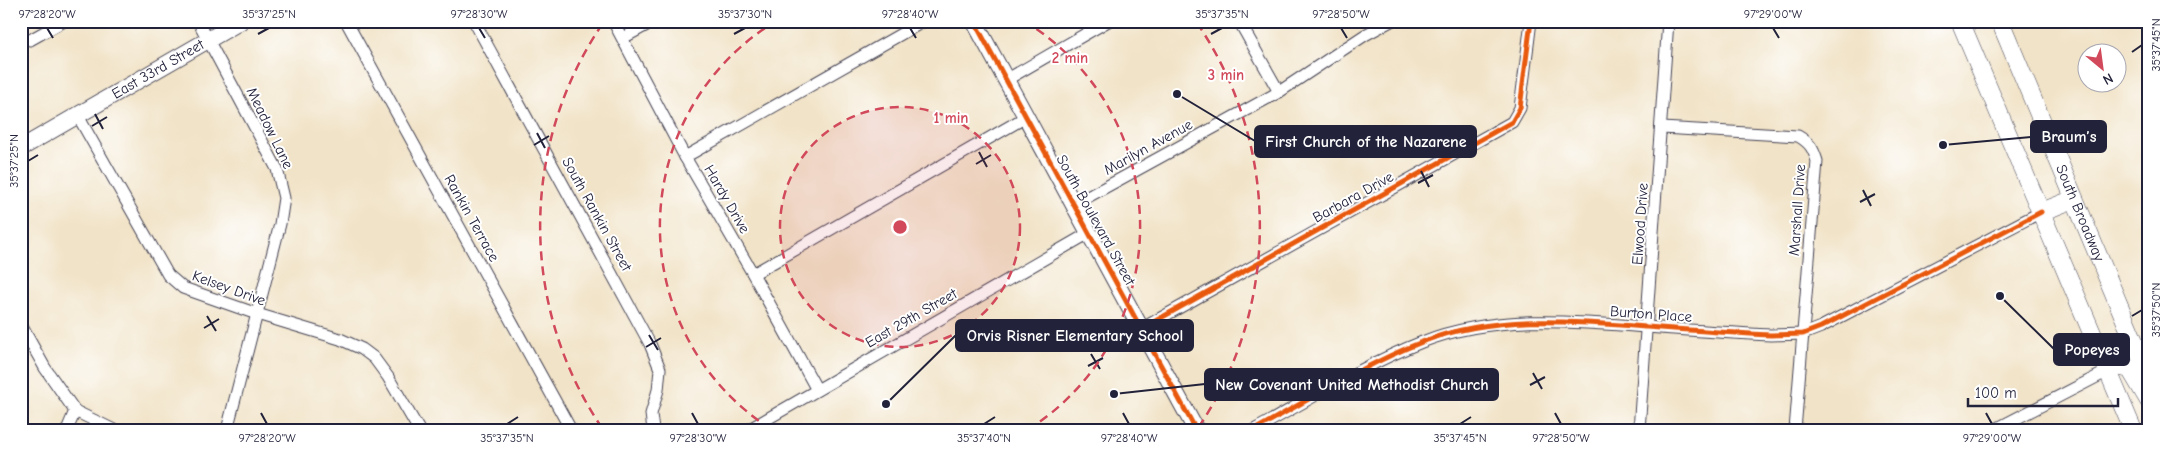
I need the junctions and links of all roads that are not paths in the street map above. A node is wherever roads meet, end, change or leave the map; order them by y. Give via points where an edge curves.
1 (64, 21) edge
2 (198, 21) edge
3 (241, 21) edge
4 (346, 21) edge
5 (474, 21) edge
6 (613, 21) edge
7 (654, 21) edge
8 (924, 21) edge
9 (974, 21) edge
10 (1108, 21) edge
11 (1239, 21) edge
12 (1391, 21) edge
13 (1531, 21) edge
14 (1668, 21) edge
15 (1960, 21) edge
16 (2000, 21) edge
17 (623, 38) junction
18 (30, 40) dead end
19 (208, 40) junction
20 (1006, 80) junction
21 (1279, 92) junction
22 (78, 116) junction
23 (1026, 116) junction
24 (1662, 128) junction
25 (21, 148) edge
26 (685, 156) junction
27 (2074, 198) junction
28 (1074, 205) junction
29 (2041, 212) junction
30 (1089, 233) junction
31 (753, 274) junction
32 (256, 314) junction
33 (21, 325) edge
34 (1647, 327) junction
35 (1141, 329) junction
36 (1803, 334) junction
37 (2108, 371) junction
38 (2149, 377) edge
39 (817, 390) junction
40 (2149, 401) edge
41 (75, 411) junction
42 (67, 430) edge
43 (114, 430) edge
44 (227, 430) edge
45 (419, 430) edge
46 (571, 430) edge
47 (653, 430) edge
48 (748, 430) edge
49 (1196, 430) edge
50 (1254, 430) edge
51 (1639, 430) edge
52 (1795, 430) edge
53 (1994, 430) edge
54 (2133, 430) edge

1 - 18 street
2 - 19 street, Meadow Lane
3 - 19 main road, East 33rd Street
4 - 46 street, Rankin Terrace
5 - 47 street, South Rankin Street via 650,344 660,369 651,414
6 - 17 street, Hardy Drive
7 - 17 street
8 - 26 street
9 - 20 main road, South Boulevard Street
10 - 20 street
11 - 21 street
12 - 21 street, Marilyn Avenue
13 - 35 street, Barbara Drive via 1520,108 1512,122
14 - 24 street, Elwood Drive
15 - 29 main road
16 - 27 main road, South Broadway
17 - 26 street, Hardy Drive
19 - 22 main road, East 33rd Street
19 - 32 street, Meadow Lane via 277,169 284,198
20 - 23 main road, South Boulevard Street
21 - 28 street, Marilyn Avenue
22 - 25 main road, East 33rd Street
22 - 32 street, Kelsey Drive via 168,275 183,288
23 - 28 main road, South Boulevard Street
23 - 31 street
24 - 34 street, Elwood Drive
24 - 36 street, Marshall Drive via 1798,136 1810,143 1818,161
26 - 31 street, Hardy Drive
27 - 29 main road
27 - 38 main road, South Broadway
28 - 30 main road, South Boulevard Street
29 - 36 street, Burton Place
29 - 37 main road
30 - 35 main road, South Boulevard Street
30 - 39 street, East 29th Street
31 - 39 street, Hardy Drive
32 - 44 street, Meadow Lane
32 - 45 street, Kelsey Drive via 340,339 374,358
33 - 41 street via 45,368
34 - 36 street, Burton Place via 1780,336
34 - 50 street, Burton Place via 1569,320 1469,329 1423,342 1385,358
34 - 51 street, Elwood Drive
35 - 49 main road, South Boulevard Street
36 - 52 street, Marshall Drive
37 - 40 main road via 2117,366 2130,369
37 - 53 street
37 - 54 main road
39 - 48 street, East 29th Street
41 - 42 street
41 - 43 street

